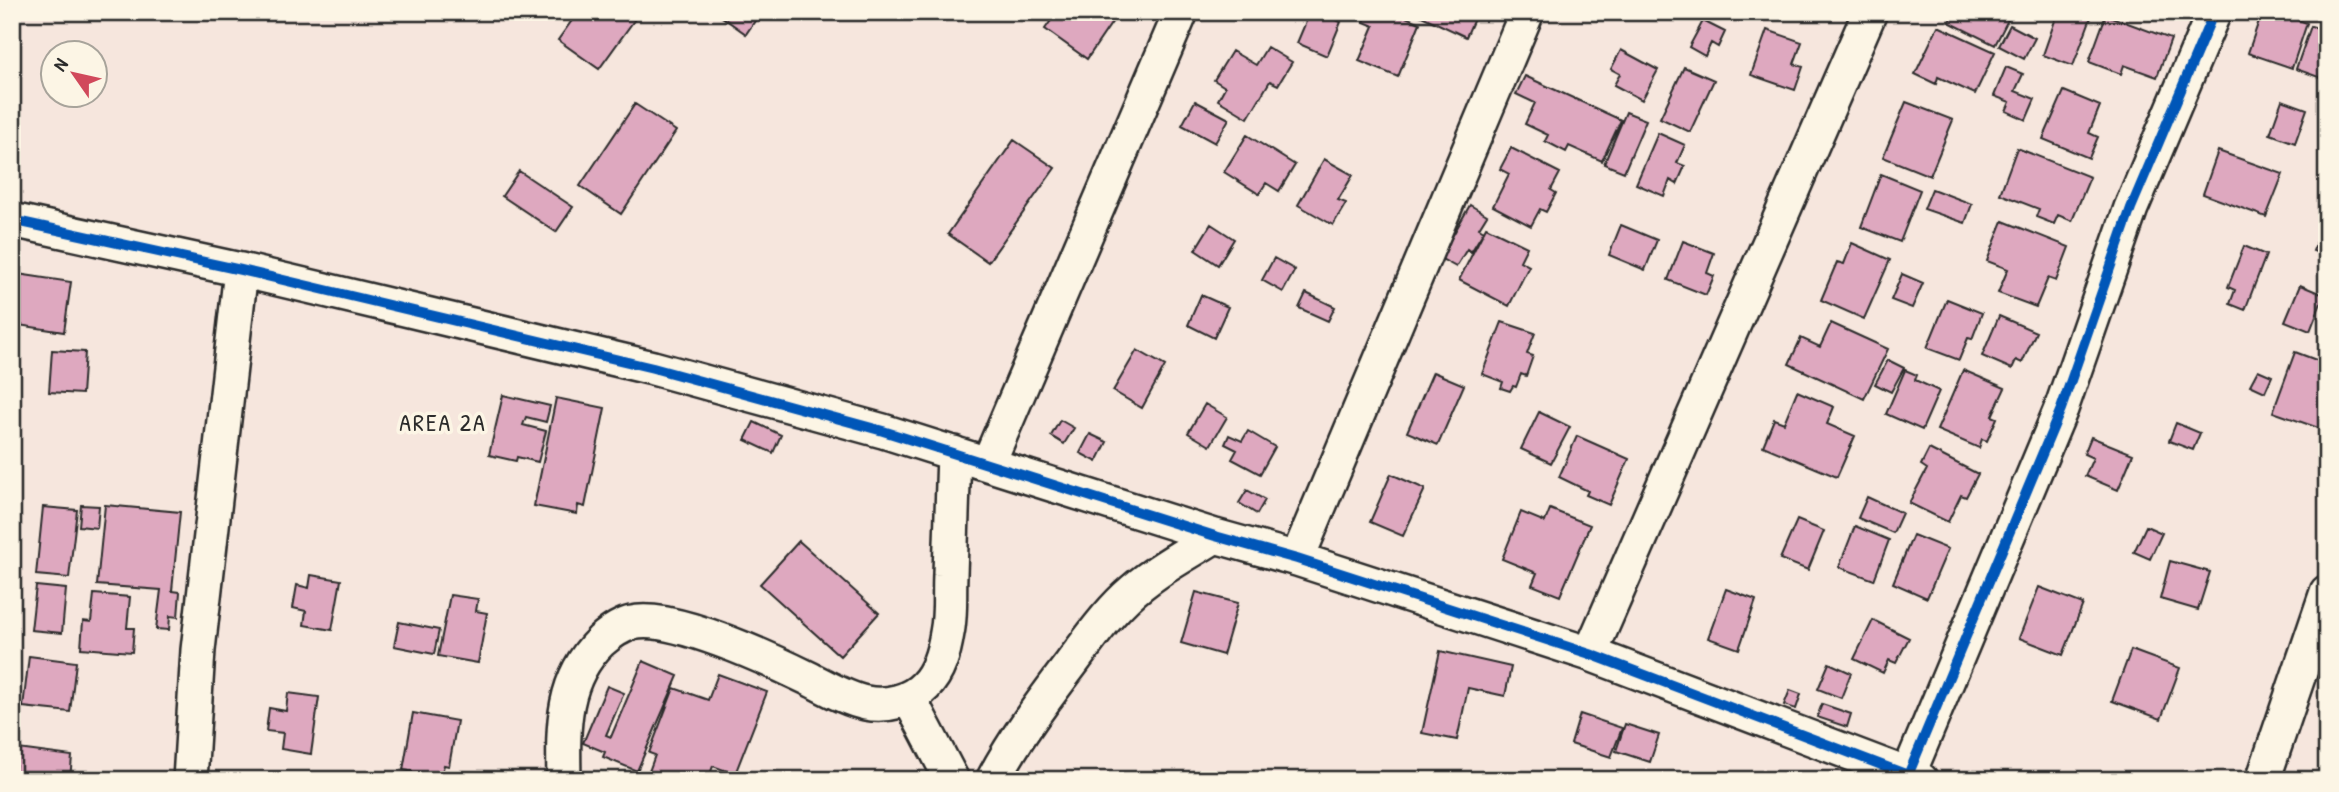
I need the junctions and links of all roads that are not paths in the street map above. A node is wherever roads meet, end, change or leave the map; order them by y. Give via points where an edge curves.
1 (1181, 12) edge
2 (1527, 12) edge
3 (1870, 12) edge
4 (2214, 12) edge
5 (12, 220) edge
6 (241, 270) junction
7 (954, 453) junction
8 (988, 464) junction
9 (1215, 536) junction
10 (1297, 559) junction
11 (2327, 592) edge
12 (1590, 654) junction
13 (909, 698) junction
14 (1912, 778) edge
15 (190, 780) edge
16 (564, 780) edge
17 (952, 780) edge
18 (993, 780) edge
19 (2263, 780) edge

1 - 8 street
2 - 10 street
3 - 12 street
4 - 14 street via 2131,208 2061,409
5 - 6 street
6 - 7 street via 653,368
6 - 15 street via 198,650
7 - 8 street
7 - 13 street via 948,631 940,663 925,686
8 - 9 street
9 - 10 street
9 - 18 street via 1126,597 1039,706
10 - 12 street
11 - 19 street
12 - 14 street
13 - 16 street via 890,704 866,703 714,637 664,623 633,622 607,635 586,655 574,680 563,732
13 - 17 street

